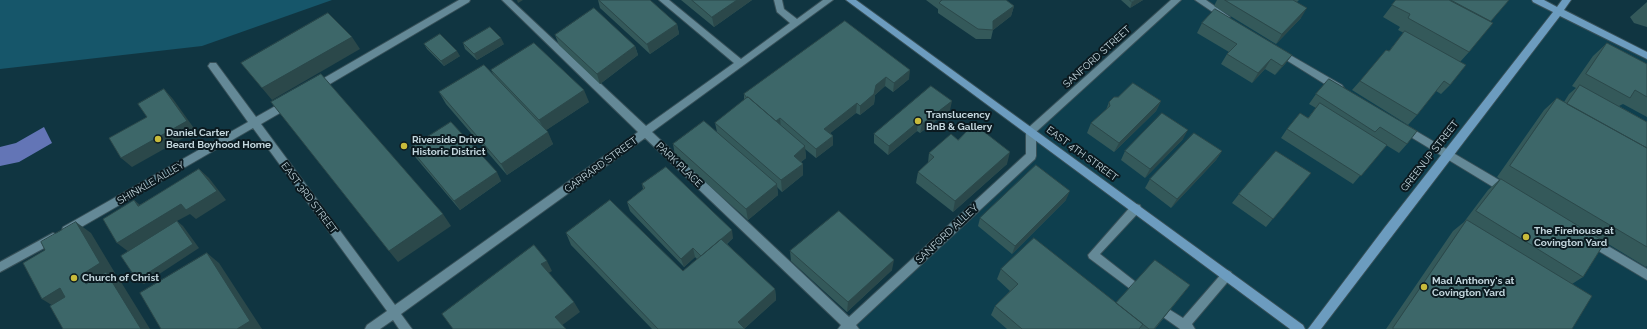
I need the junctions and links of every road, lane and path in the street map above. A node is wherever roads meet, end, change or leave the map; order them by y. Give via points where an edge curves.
1 (466, 0) edge
2 (506, 0) edge
3 (663, 0) edge
4 (778, 0) edge
5 (829, 0) edge
6 (850, 0) edge
7 (1177, 0) edge
8 (1199, 0) edge
9 (1536, 0) edge
10 (1567, 0) edge
11 (1559, 11) junction
12 (1231, 21) edge
13 (796, 23) junction
14 (1270, 46) edge
15 (1647, 56) edge
16 (741, 64) junction
17 (213, 66) dead end
18 (1345, 91) edge
19 (309, 92) edge
20 (295, 100) edge
21 (254, 124) junction
22 (1399, 124) edge
23 (1031, 131) junction
24 (646, 133) junction
25 (1448, 154) junction
26 (1513, 194) edge
27 (1136, 208) junction
28 (1580, 234) edge
29 (0, 267) edge
30 (1227, 275) junction
31 (1647, 275) edge
32 (1133, 286) edge
33 (394, 313) junction
34 (1167, 313) edge
35 (1187, 327) edge
36 (848, 328) edge
37 (372, 329) edge
38 (406, 329) edge
39 (1299, 329) edge
40 (1314, 329) edge

1 - 19 street
2 - 24 street, PARK PLACE
3 - 16 street
4 - 13 street via 780,10
5 - 13 street, GARRARD STREET
6 - 23 main road, EAST 4TH STREET
7 - 23 street, SANFORD STREET
8 - 12 street
9 - 11 main road
10 - 11 main road, GREENUP STREET
11 - 15 main road
11 - 25 main road, GREENUP STREET
13 - 16 street, GARRARD STREET
14 - 18 street
16 - 24 street, GARRARD STREET
17 - 21 street, EAST 3RD STREET
20 - 21 street, SHINKLE ALLEY
21 - 29 street, SHINKLE ALLEY
21 - 33 street, EAST 3RD STREET
22 - 25 street
23 - 27 main road, EAST 4TH STREET
23 - 36 street, SANFORD ALLEY via 1031,156
24 - 33 street, GARRARD STREET
24 - 36 street, PARK PLACE
25 - 26 street
25 - 40 main road, GREENUP STREET
27 - 30 main road, EAST 4TH STREET
27 - 32 street via 1093,255
28 - 31 street
30 - 35 street
30 - 39 main road, EAST 4TH STREET
33 - 37 street, GARRARD STREET
33 - 38 street, EAST 3RD STREET
34 - 35 street

